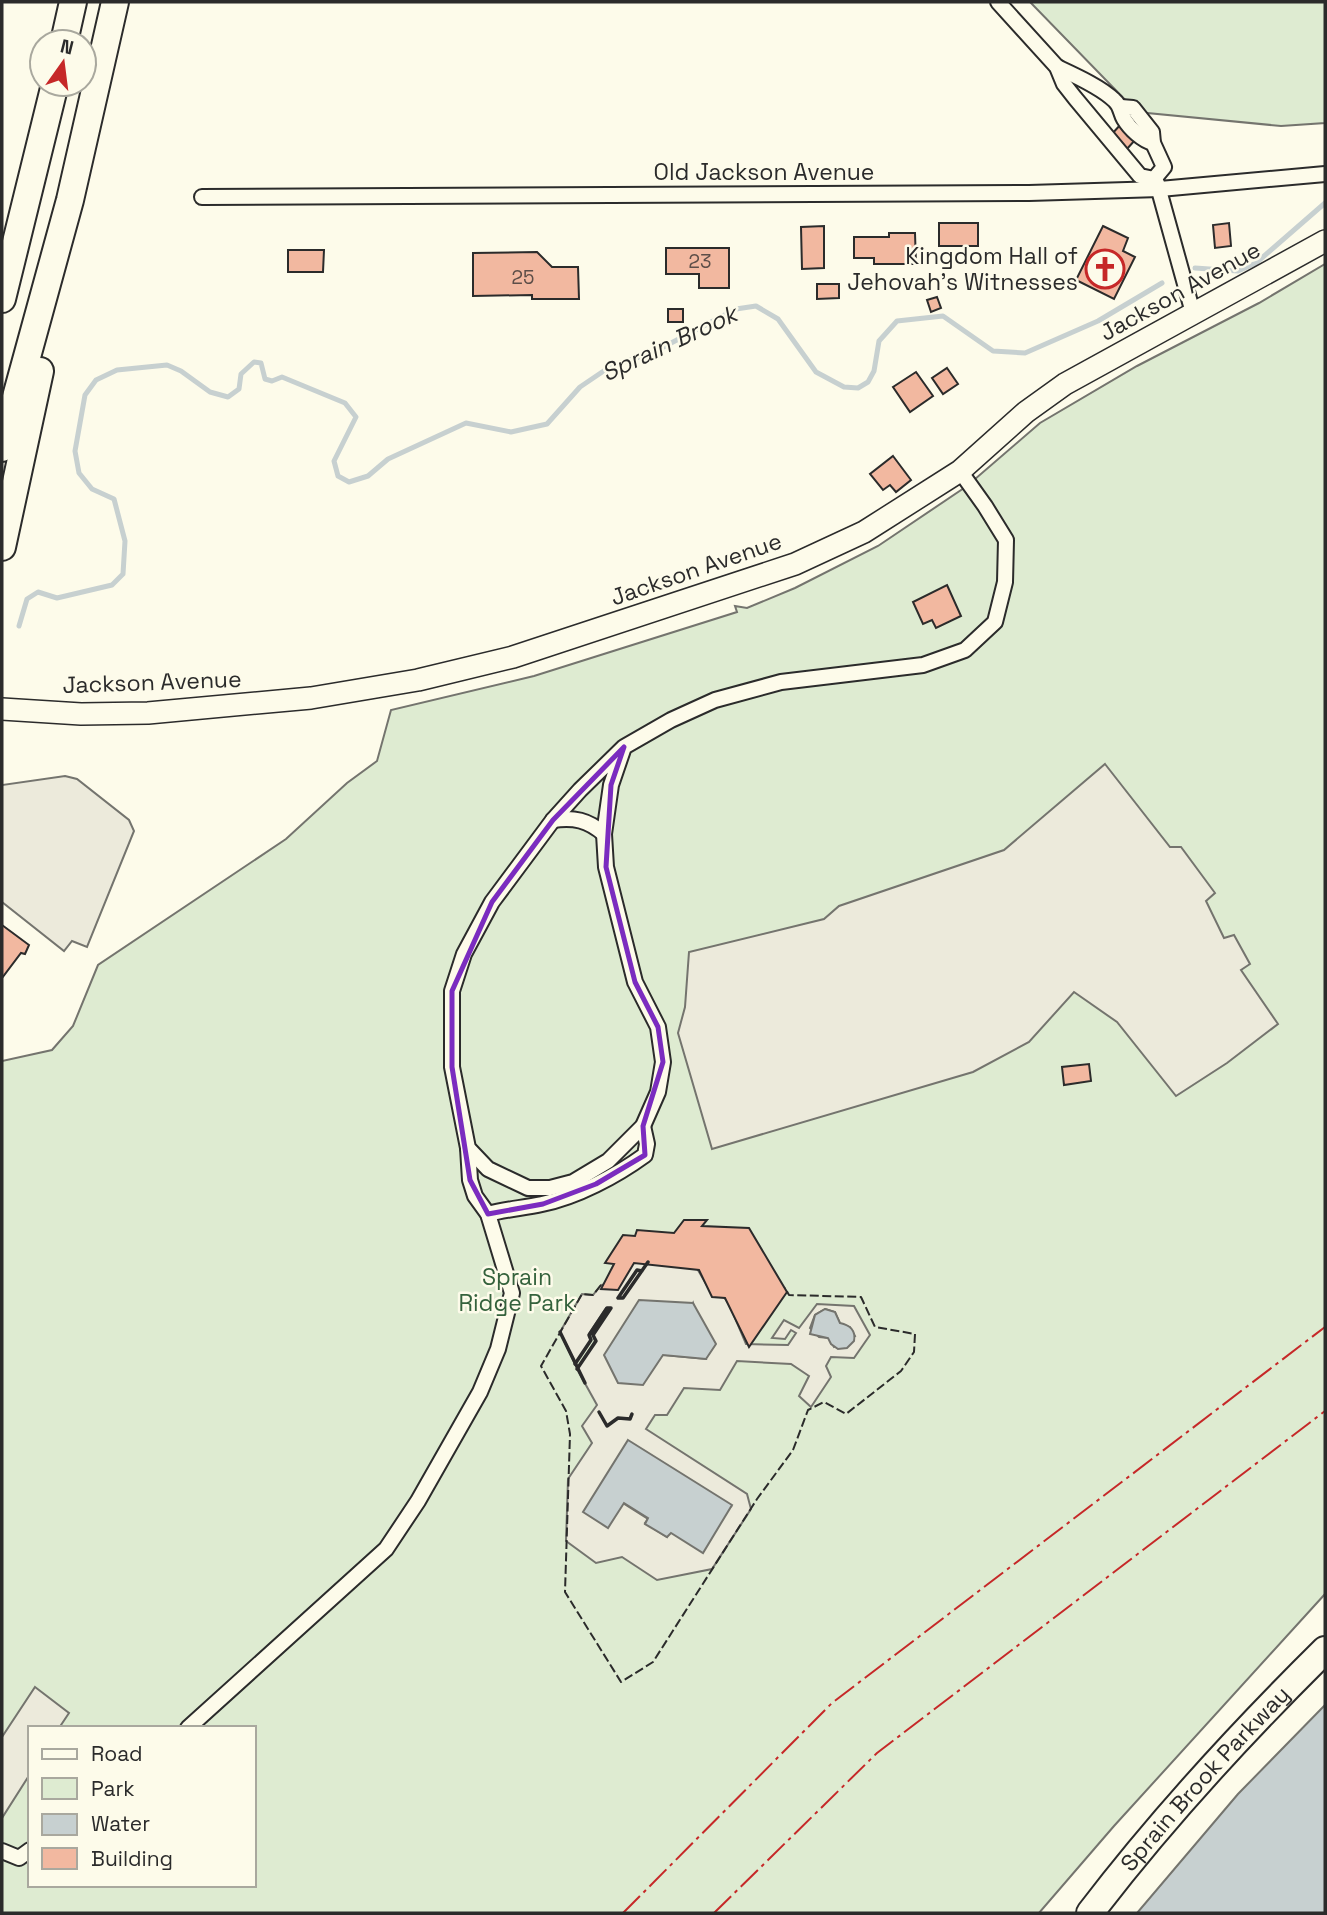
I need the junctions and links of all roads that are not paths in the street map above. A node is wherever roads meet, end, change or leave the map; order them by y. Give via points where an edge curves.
1 (73, 2) edge
2 (115, 2) edge
3 (998, 2) edge
4 (67, 28) edge
5 (1057, 66) junction
6 (52, 98) edge
7 (1121, 107) junction
8 (1100, 127) junction
9 (1149, 142) junction
10 (1124, 155) junction
11 (1325, 174) edge
12 (1157, 184) junction
13 (202, 197) dead end
14 (70, 200) junction
15 (1325, 241) edge
16 (2, 299) edge
17 (1194, 313) junction
18 (2, 448) edge
19 (960, 471) junction
20 (2, 547) edge
21 (4, 709) edge
22 (624, 747) junction
23 (553, 820) junction
24 (604, 834) junction
25 (643, 1126) junction
26 (468, 1148) junction
27 (488, 1214) junction
28 (1325, 1650) edge
29 (190, 1726) edge
30 (2, 1851) edge
31 (28, 1851) edge
32 (1090, 1913) edge

1 - 4 highway
2 - 14 highway
3 - 5 street
5 - 7 street
5 - 8 street via 1065,84
6 - 16 highway
7 - 8 street
7 - 9 street via 1133,108 1152,132
8 - 10 street
9 - 10 street
9 - 12 street via 1164,167
10 - 12 street via 1140,176
11 - 12 street, Old Jackson Avenue
12 - 13 street, Old Jackson Avenue via 1029,193
12 - 17 street
14 - 18 highway
14 - 20 highway via 30,424
15 - 17 main road, Jackson Avenue
17 - 19 main road, Jackson Avenue via 1065,384
19 - 21 main road, Jackson Avenue via 864,532 794,564 513,657 418,680 311,698 148,713
19 - 22 street via 1006,540 1005,582 995,622 965,650 923,665 781,682 715,700
22 - 23 street
22 - 24 street via 611,785
23 - 24 street via 578,818
23 - 26 street via 492,902 464,954 452,991 452,1067
24 - 25 street via 606,867 635,982 657,1027 663,1062 658,1092
25 - 26 street via 608,1161 573,1182 550,1188 528,1188 501,1177
25 - 27 street via 645,1155 624,1171 544,1204
26 - 27 street via 470,1180
27 - 29 street via 512,1293 498,1349 480,1392 418,1501 386,1549
28 - 32 highway, Sprain Brook Parkway via 1216,1764
30 - 31 street via 19,1858

